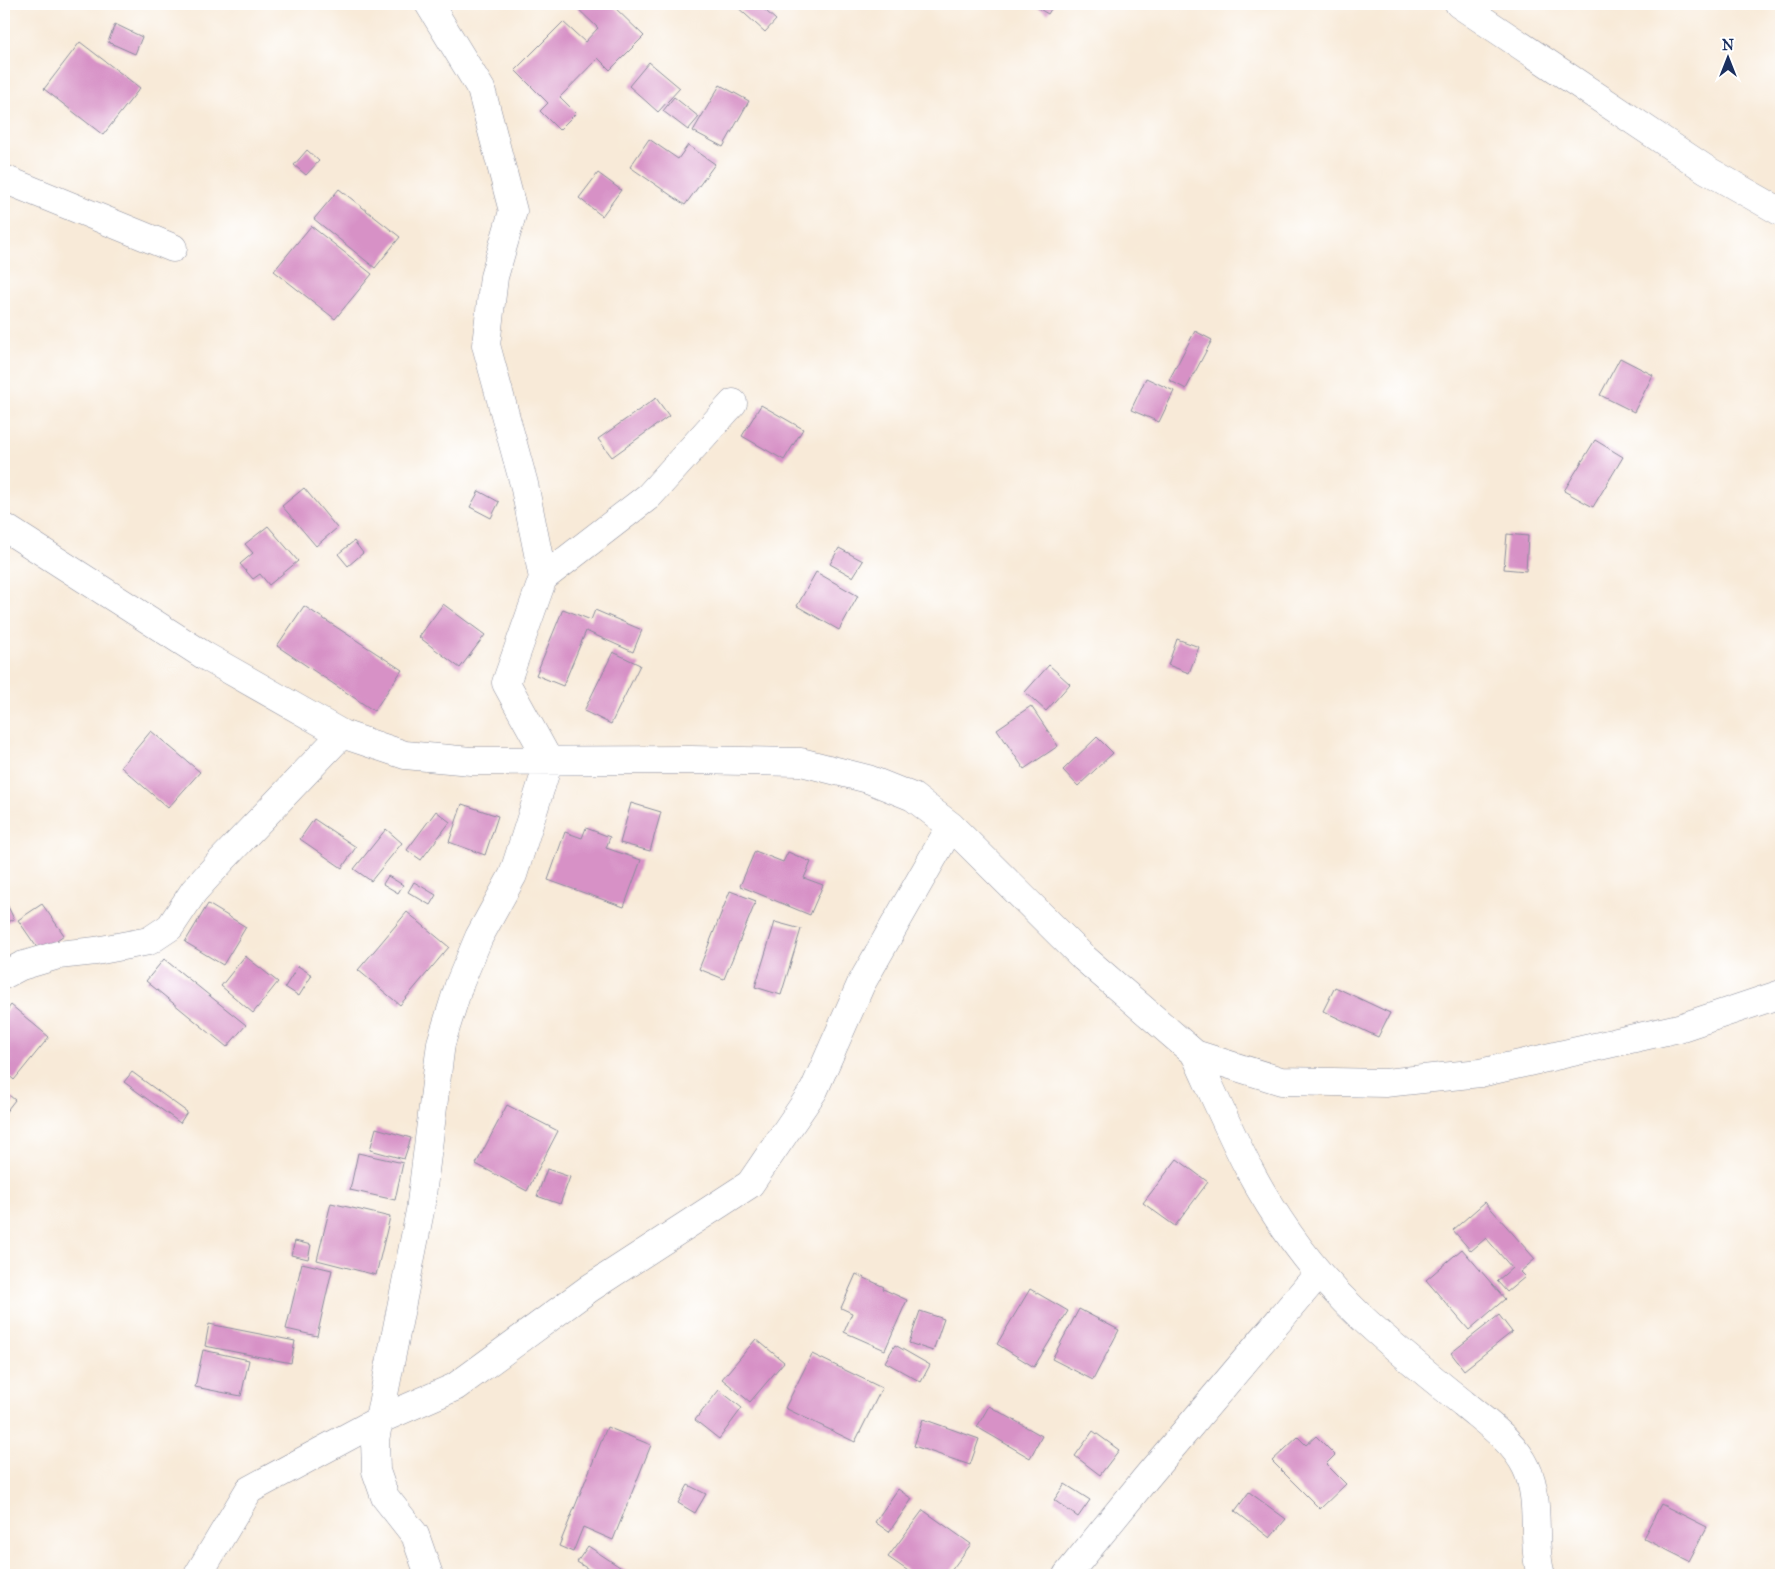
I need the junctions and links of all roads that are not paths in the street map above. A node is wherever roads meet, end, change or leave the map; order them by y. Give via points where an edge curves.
1 (429, 4) edge
2 (1459, 4) edge
3 (4, 179) edge
4 (1781, 212) edge
5 (173, 248) dead end
6 (733, 403) dead end
7 (4, 527) edge
8 (543, 578) junction
9 (342, 734) junction
10 (549, 761) junction
11 (951, 826) junction
12 (4, 975) edge
13 (1781, 994) edge
14 (1195, 1054) junction
15 (1319, 1273) junction
16 (378, 1420) junction
17 (198, 1575) edge
18 (429, 1575) edge
19 (1067, 1575) edge
20 (1541, 1575) edge

1 - 8 street via 481,89 513,211 494,277 486,345 524,484
2 - 4 street via 1707,170
3 - 5 street
6 - 8 street via 649,496
7 - 9 street via 205,656
8 - 10 street via 506,683
9 - 10 street via 406,755 471,761
9 - 12 street via 194,891 170,927 149,940 58,955 21,966
10 - 11 street via 801,762 868,779 913,797
10 - 16 street via 513,875 479,937 459,985 442,1043 420,1211
11 - 14 street via 1084,958
11 - 16 street via 861,984 814,1090 750,1184 590,1288 455,1387
13 - 14 street via 1679,1028 1470,1074 1385,1083 1281,1081
14 - 15 street via 1250,1171 1283,1225
15 - 19 street
15 - 20 street via 1359,1315 1506,1440 1526,1467 1533,1489
16 - 17 street via 249,1490
16 - 18 street via 376,1472 385,1497 415,1534

